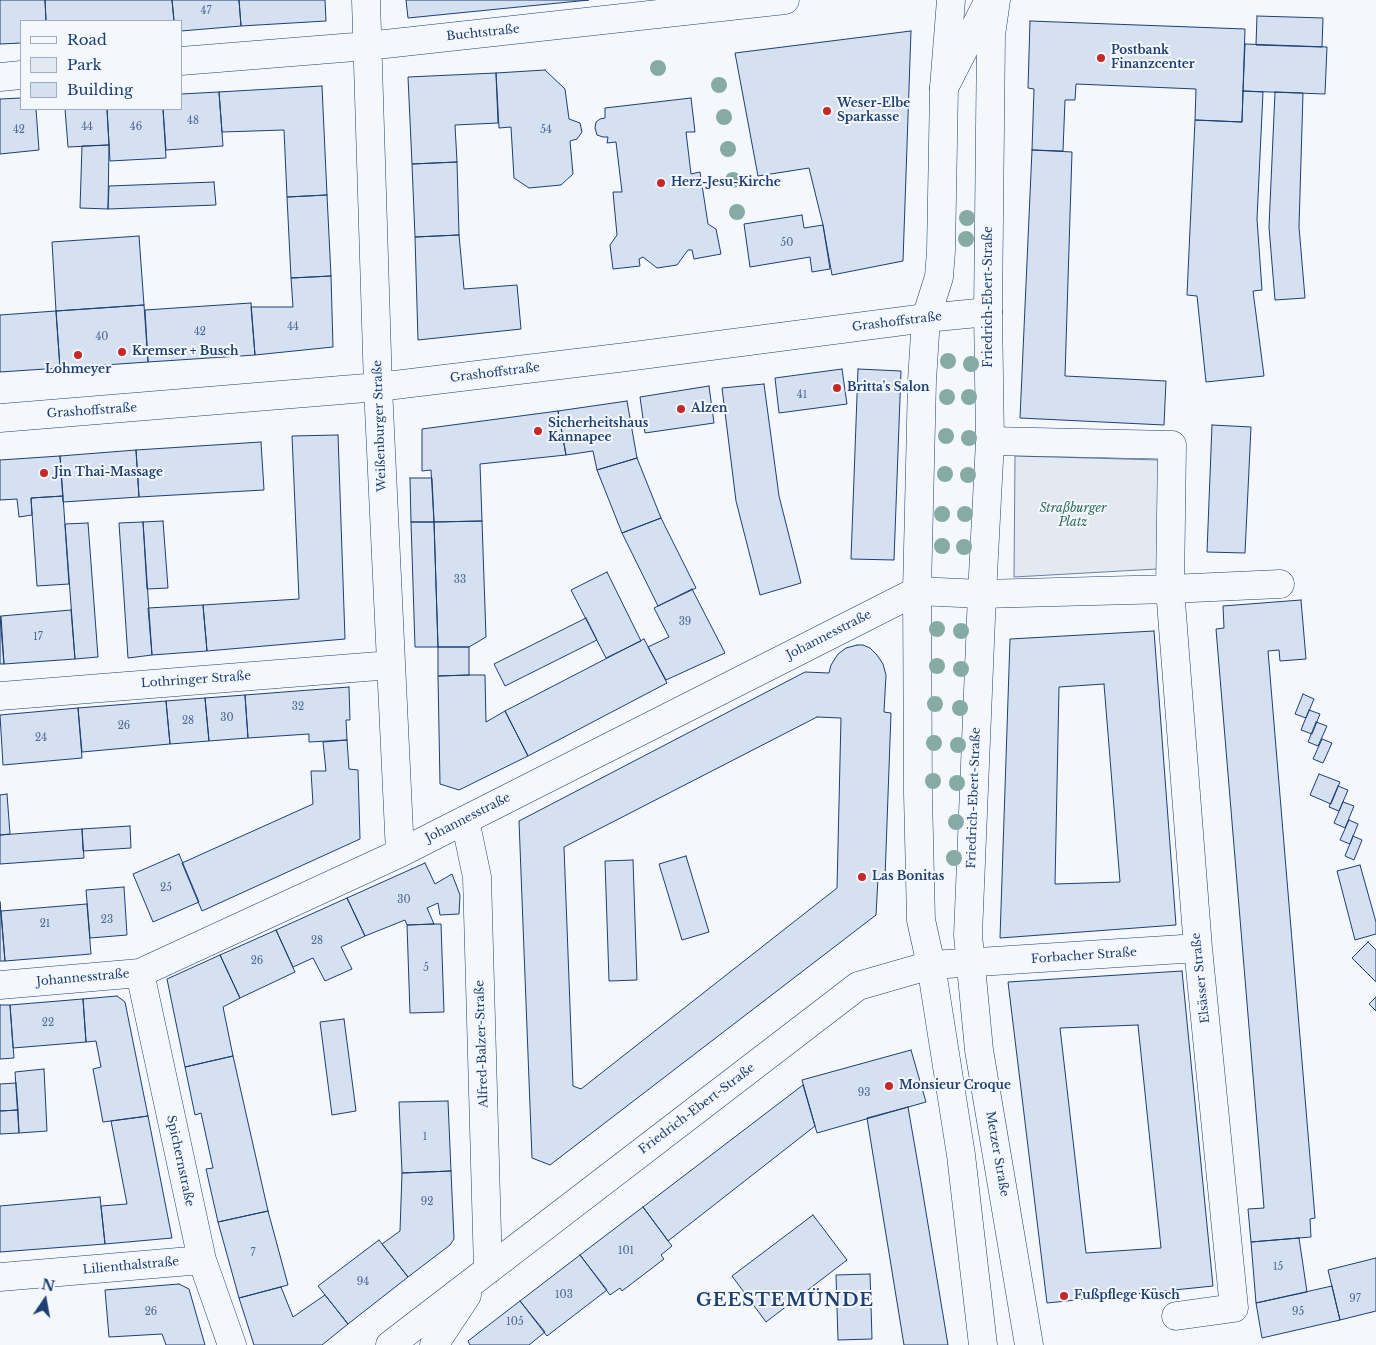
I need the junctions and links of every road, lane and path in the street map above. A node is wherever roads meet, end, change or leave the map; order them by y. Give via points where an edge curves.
1 (366, 0) edge
2 (785, 0) edge
3 (951, 0) edge
4 (989, 0) edge
5 (996, 0) edge
6 (646, 8) edge
7 (367, 46) junction
8 (182, 62) edge
9 (20, 75) edge
10 (0, 77) edge
11 (944, 88) junction
12 (988, 312) junction
13 (926, 318) junction
14 (378, 387) junction
15 (0, 418) edge
16 (990, 441) junction
17 (1280, 584) dead end
18 (1170, 589) junction
19 (917, 591) junction
20 (982, 594) junction
21 (391, 665) junction
22 (0, 696) edge
23 (465, 820) junction
24 (400, 853) junction
25 (1198, 948) junction
26 (970, 963) junction
27 (931, 965) junction
28 (140, 973) junction
29 (0, 985) edge
30 (202, 1260) junction
31 (483, 1274) junction
32 (0, 1277) edge
33 (1176, 1316) dead end
34 (232, 1345) edge
35 (390, 1345) edge
36 (434, 1345) edge
37 (983, 1345) edge
38 (1029, 1345) edge

1 - 7 street, Weißenburger Straße
2 - 6 street, Buchtstraße
3 - 11 street
4 - 11 street
5 - 12 street, Friedrich-Ebert-Straße via 991,35
6 - 7 street, Buchtstraße
7 - 8 street, Buchtstraße
7 - 14 street, Weißenburger Straße
9 - 10 street
11 - 13 street via 941,250 938,277
12 - 13 street, Grashoffstraße
12 - 16 street, Friedrich-Ebert-Straße
13 - 14 street, Grashoffstraße
13 - 19 street
14 - 15 street, Grashoffstraße
14 - 21 street, Weißenburger Straße
16 - 18 street via 1172,445
16 - 20 street, Friedrich-Ebert-Straße
17 - 18 street
18 - 20 street
18 - 25 street, Elsässer Straße
19 - 20 street
19 - 23 street, Johannesstraße
19 - 27 street via 921,920
20 - 26 street, Friedrich-Ebert-Straße via 968,935
21 - 22 street, Lothringer Straße
21 - 24 street, Weißenburger Straße
23 - 24 street, Johannesstraße
23 - 31 street, Alfred-Balzer-Straße via 478,877
24 - 28 street, Johannesstraße
25 - 26 street, Forbacher Straße
25 - 33 street, Elsässer Straße via 1234,1308
26 - 27 street, Friedrich-Ebert-Straße
26 - 38 street, Metzer Straße via 978,1050
27 - 31 street, Friedrich-Ebert-Straße via 858,986
27 - 37 street via 961,1155
28 - 29 street, Johannesstraße
28 - 30 street, Spichernstraße
30 - 32 street, Lilienthalstraße
30 - 34 street, Spichernstraße
31 - 35 street, Friedrich-Ebert-Straße
31 - 36 street, Friedrich-Ebert-Straße

